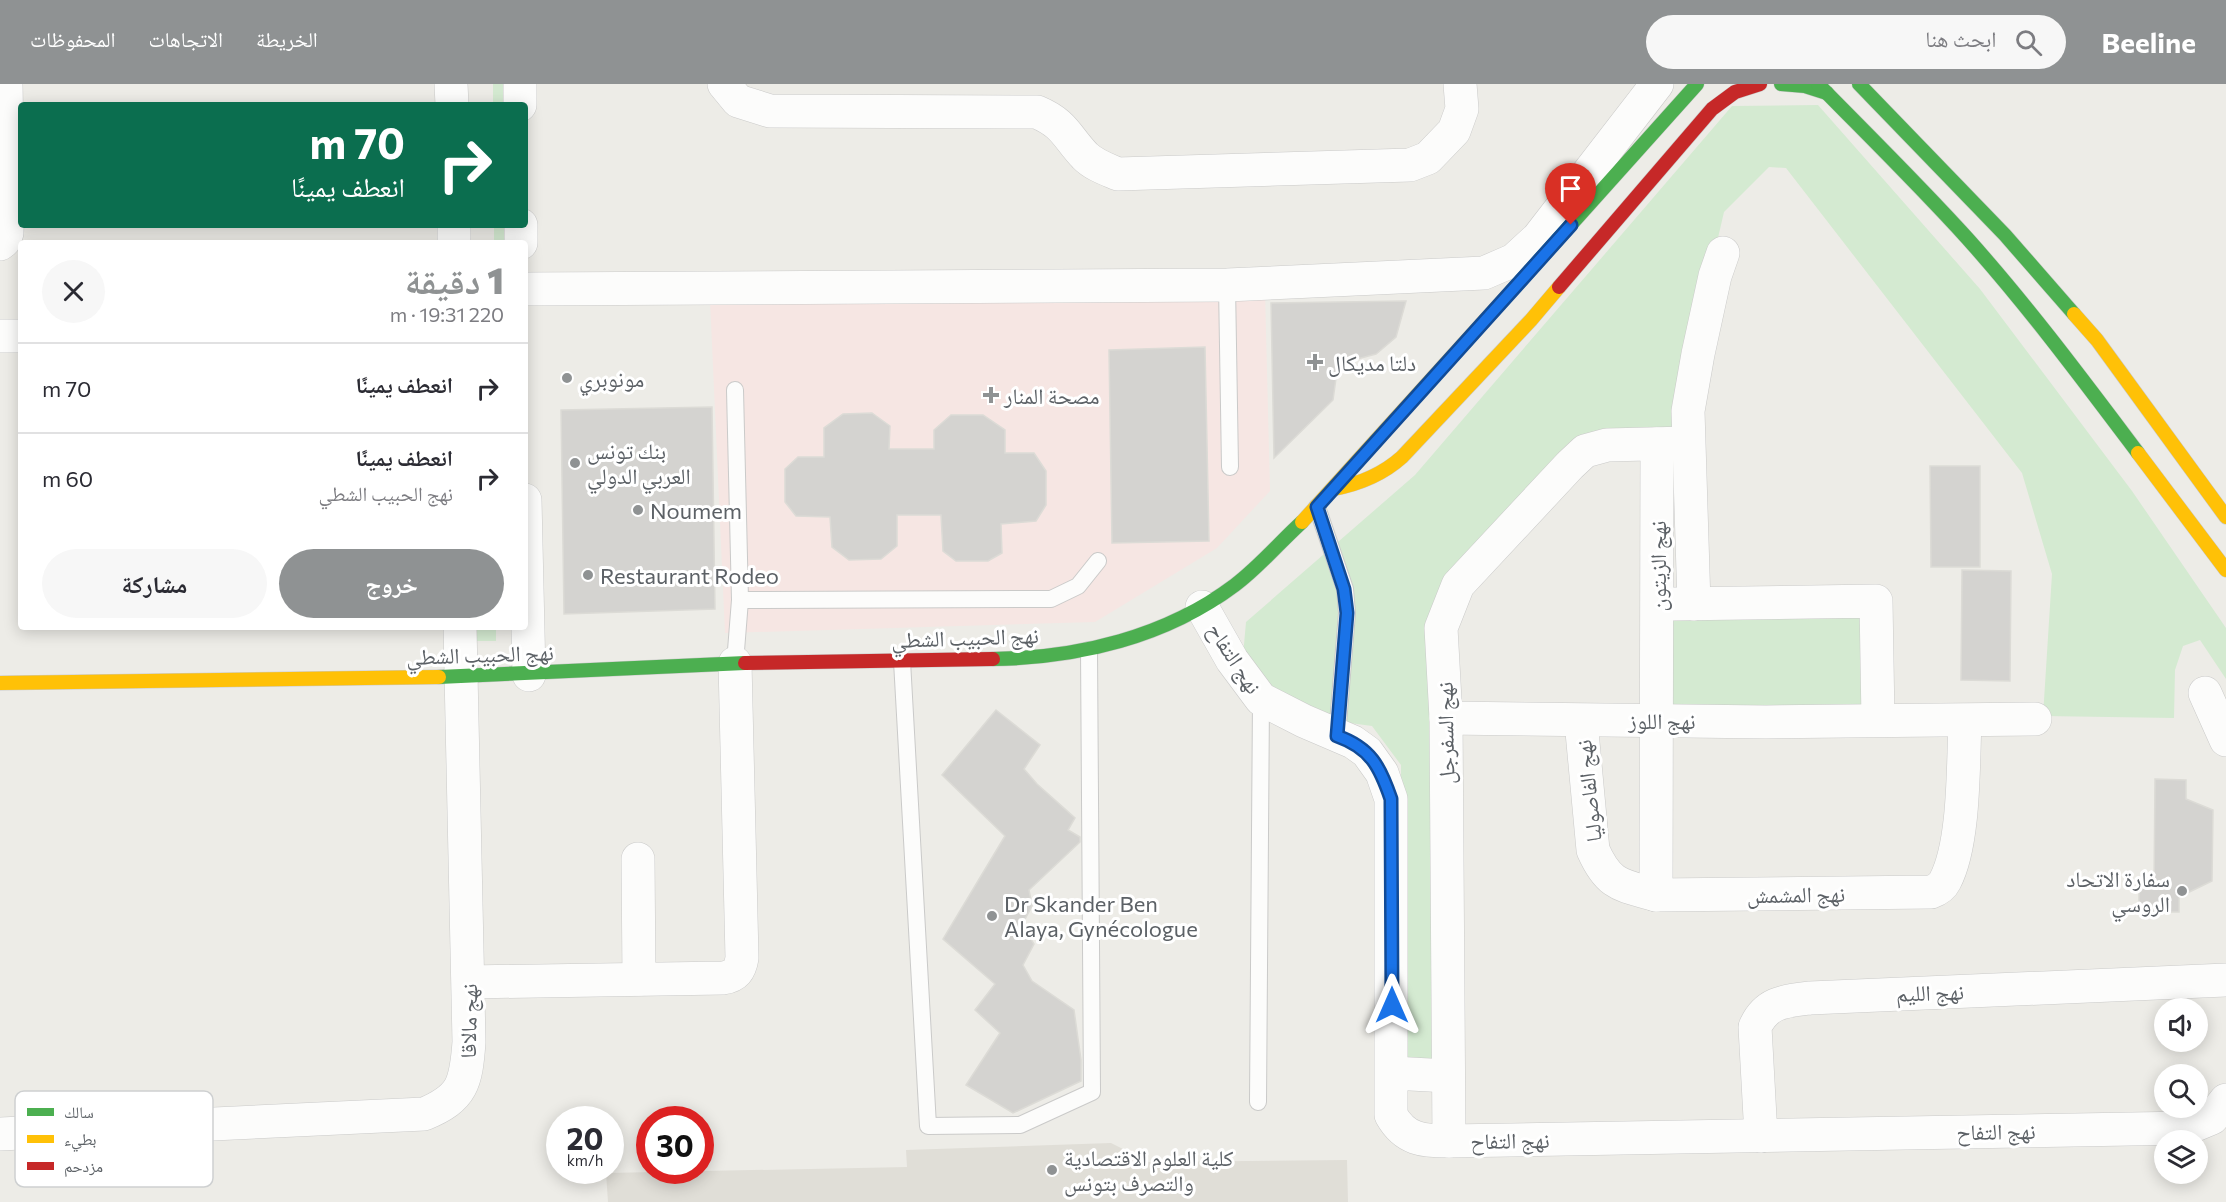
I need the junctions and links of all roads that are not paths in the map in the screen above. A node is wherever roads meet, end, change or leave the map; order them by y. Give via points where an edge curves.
1 (6, 84) edge
2 (451, 84) edge
3 (520, 84) edge
4 (724, 84) edge
5 (1460, 84) edge
6 (1657, 84) edge
7 (1697, 84) edge
8 (1760, 84) edge
9 (1781, 84) edge
10 (1859, 84) edge
11 (1822, 88) edge
12 (452, 102) edge
13 (520, 102) edge
14 (4, 198) edge
15 (0, 244) edge
16 (1723, 253) dead end
17 (1227, 285) junction
18 (528, 290) edge
19 (0, 336) edge
20 (18, 336) edge
21 (735, 390) dead end
22 (1672, 443) junction
23 (1230, 467) dead end
24 (1333, 489) junction
25 (1317, 507) junction
26 (2226, 517) edge
27 (1098, 561) dead end
28 (2226, 570) edge
29 (740, 600) junction
30 (1657, 604) junction
31 (1694, 604) junction
32 (1203, 608) junction
33 (460, 630) edge
34 (528, 630) edge
35 (1089, 650) junction
36 (902, 661) junction
37 (735, 663) junction
38 (529, 675) junction
39 (461, 677) junction
40 (0, 683) edge
41 (2205, 693) dead end
42 (1262, 699) junction
43 (1446, 718) junction
44 (2035, 719) dead end
45 (1656, 720) junction
46 (1878, 720) junction
47 (1581, 721) junction
48 (1965, 721) junction
49 (1337, 736) junction
50 (2226, 740) edge
51 (638, 859) dead end
52 (1656, 896) junction
53 (639, 980) junction
54 (2226, 980) edge
55 (469, 982) junction
56 (1392, 1073) junction
57 (1448, 1076) junction
58 (2226, 1100) edge
59 (1258, 1102) dead end
60 (213, 1124) edge
61 (15, 1133) edge
62 (0, 1134) edge
63 (1761, 1136) junction
64 (1449, 1141) junction

1 - 14 street
2 - 12 street
3 - 13 street
4 - 5 street via 738,101 770,111 1037,112 1053,119 1085,156 1118,174 1410,165 1428,158 1454,131 1462,109
6 - 17 street via 1538,238 1514,260 1484,273
7 - 24 street, نهج الحبيب الشطي
8 - 24 street via 1735,92 1712,109 1530,320 1402,457 1364,483
9 - 11 street
10 - 26 street via 2024,256 2097,340
11 - 28 street via 2000,276
14 - 15 street via 7,233
16 - 22 street, نهج الزيتون via 1688,411
17 - 18 street
17 - 23 lane
19 - 20 street
21 - 29 lane
22 - 30 street, نهج الزيتون
22 - 31 street, نهج الزيتون
22 - 43 street, نهج السفرجل via 1607,445 1585,451 1458,585 1442,628
24 - 25 street, نهج الحبيب الشطي
25 - 32 street, نهج الحبيب الشطي via 1236,584
25 - 49 lane via 1344,589 1347,613
27 - 29 lane via 1078,586 1051,599
29 - 37 lane
30 - 31 street
30 - 45 street, نهج الزيتون
31 - 46 street via 1876,601
32 - 35 street, نهج الحبيب الشطي via 1137,637
32 - 42 street, نهج التفاح via 1232,660
33 - 39 street, نهج مالاقا
34 - 38 street
35 - 36 street, نهج الحبيب الشطي via 1027,659
35 - 36 lane via 1092,1092 1020,1125 928,1126
36 - 37 street, نهج الحبيب الشطي
37 - 38 street, نهج الحبيب الشطي
37 - 53 street via 740,967 734,975 723,978
38 - 39 street, نهج الحبيب الشطي
39 - 40 street, نهج الحبيب الشطي
39 - 55 street, نهج مالاقا
41 - 50 street
42 - 49 street, نهج التفاح
42 - 59 lane
43 - 47 street, نهج اللوز
43 - 57 street, نهج السفرجل
44 - 48 street, نهج اللوز
45 - 46 street, نهج اللوز
45 - 47 street, نهج اللوز
45 - 52 street
46 - 48 street, نهج اللوز
47 - 52 street, نهج الفاصوليا via 1593,850 1602,868 1617,884
48 - 52 street, نهج المشمش via 1959,826 1953,859 1945,882 1938,889
49 - 56 street, نهج التفاح via 1353,741 1367,752 1382,773 1391,799
51 - 53 street
53 - 55 street
54 - 63 street, نهج الليم via 1778,1002 1764,1011 1755,1027
55 - 60 street, نهج مالاقا via 467,1068 458,1093 444,1106 424,1114
56 - 57 street
56 - 64 street, نهج التفاح via 1391,1115 1396,1123 1424,1141
57 - 64 street, نهج السفرجل
58 - 63 street, نهج التفاح via 2212,1118 2188,1128
61 - 62 street, نهج مالاقا
63 - 64 street, نهج التفاح

